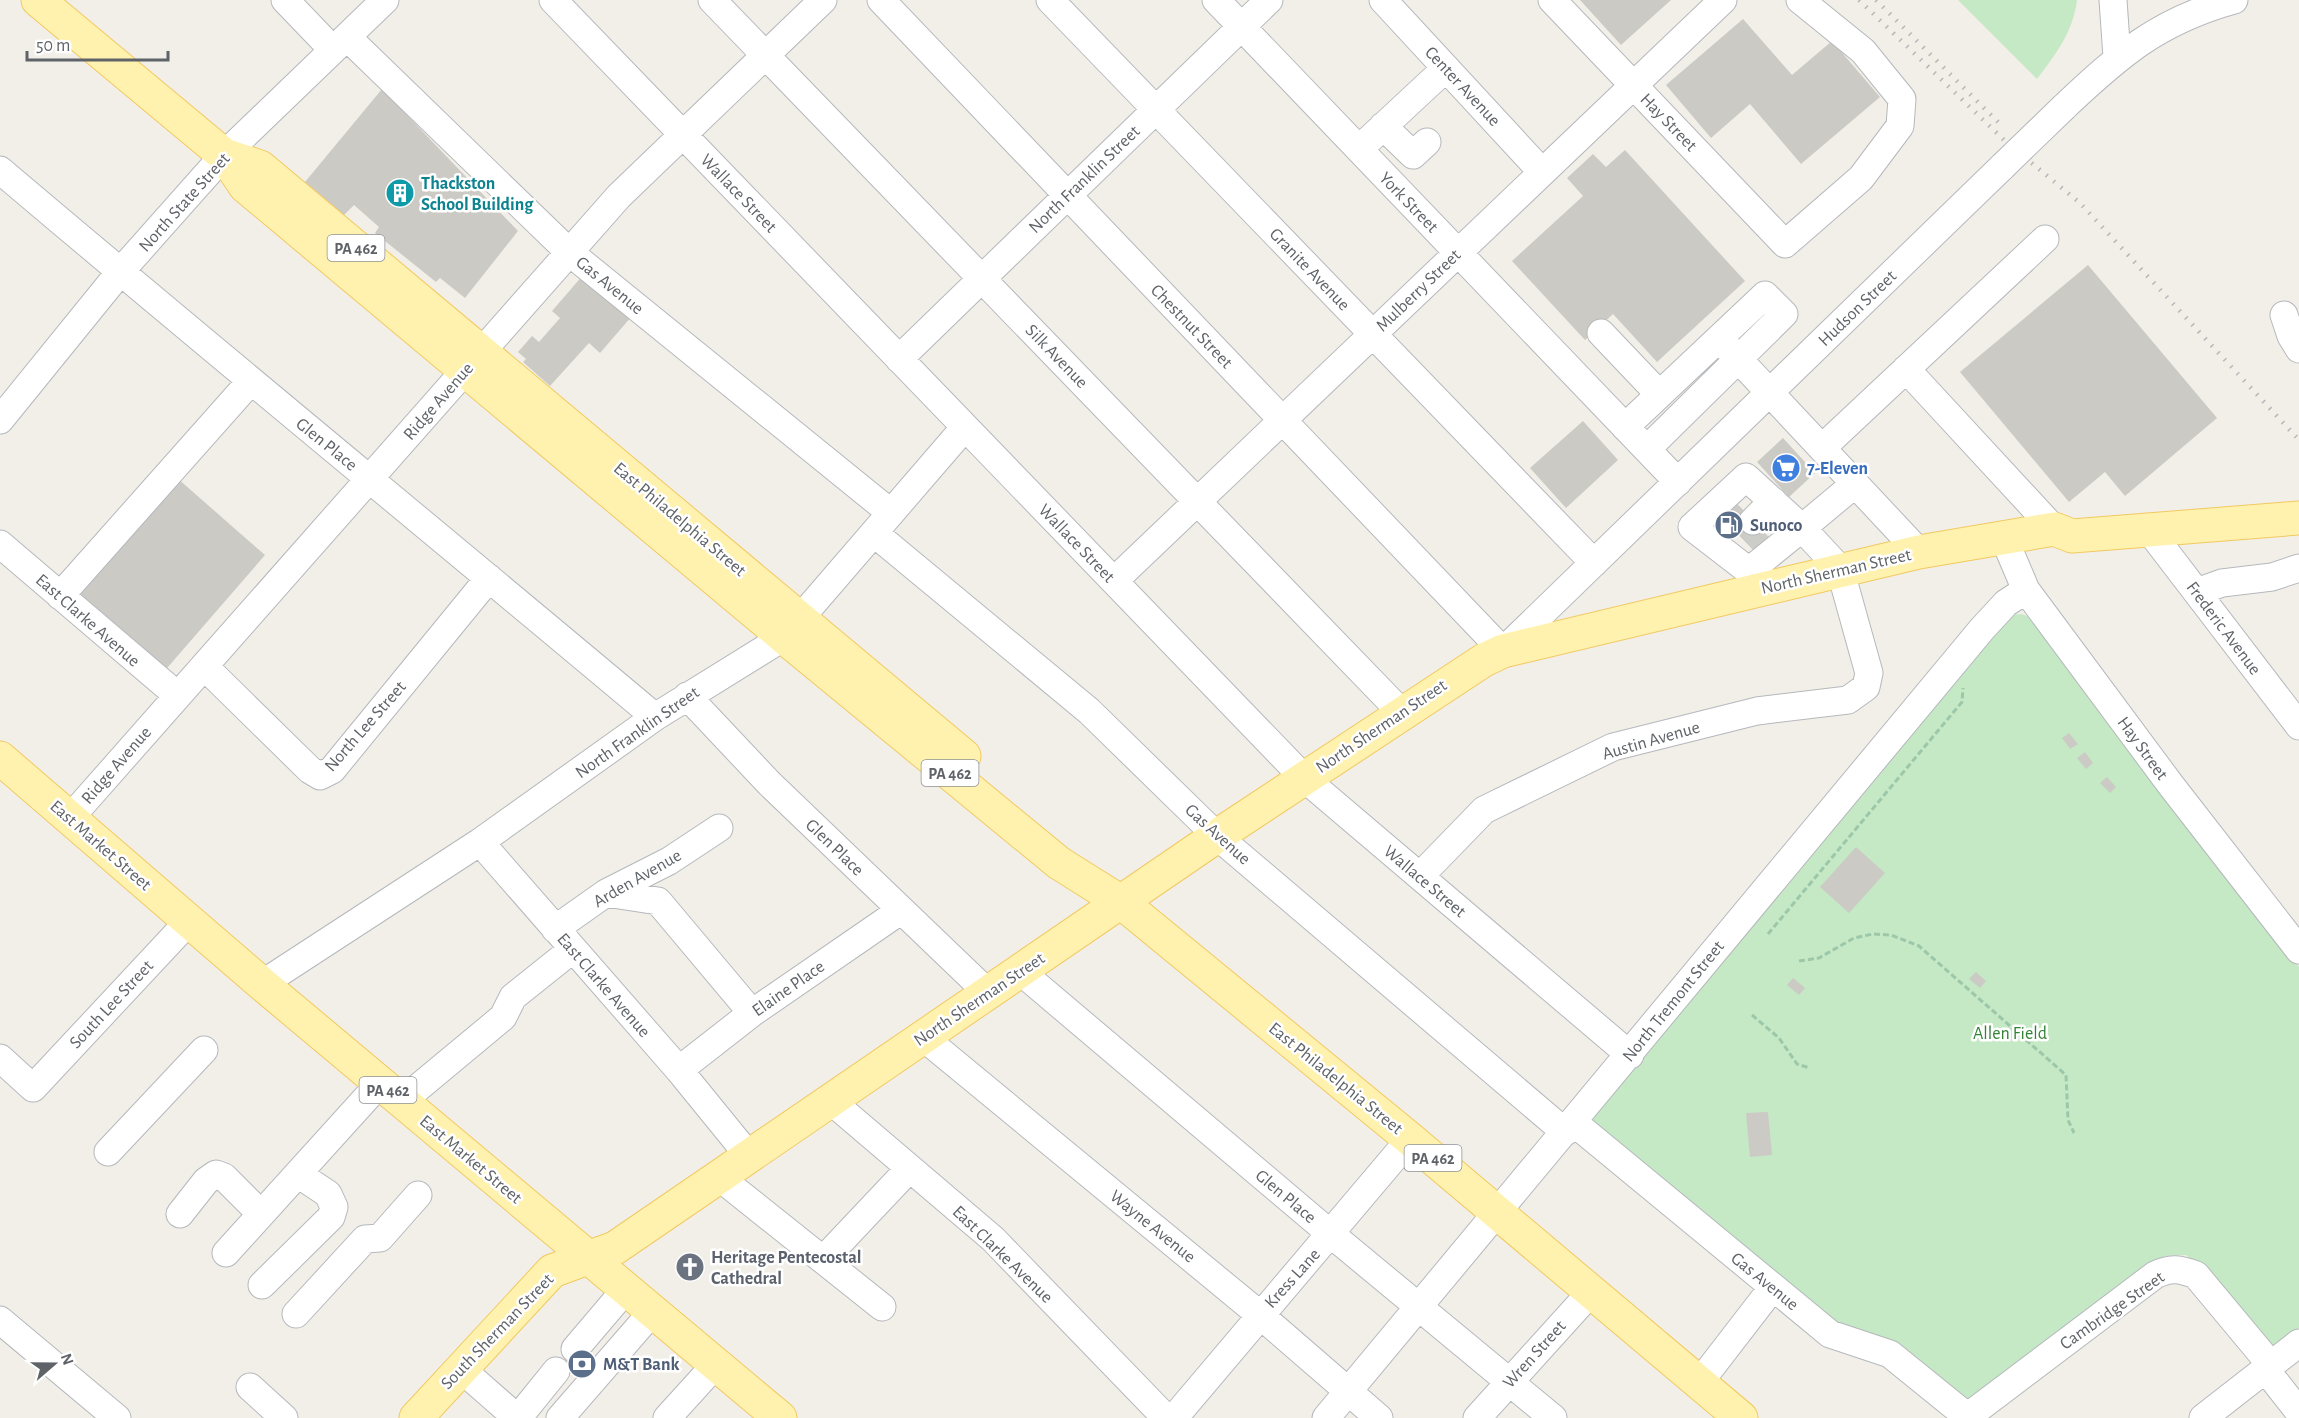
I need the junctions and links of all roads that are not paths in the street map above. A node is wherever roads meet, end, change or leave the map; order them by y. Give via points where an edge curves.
1 (38, 0) edge
2 (285, 0) edge
3 (385, 0) edge
4 (553, 0) edge
5 (712, 0) edge
6 (823, 0) edge
7 (881, 0) edge
8 (1050, 0) edge
9 (1216, 0) edge
10 (1269, 0) edge
11 (1383, 0) edge
12 (1552, 0) edge
13 (1723, 0) edge
14 (1800, 0) edge
15 (2114, 0) edge
16 (2234, 0) edge
17 (1241, 27) junction
18 (340, 44) junction
19 (765, 55) junction
20 (2117, 57) junction
21 (1446, 68) junction
22 (1634, 85) junction
23 (1156, 110) junction
24 (1383, 126) junction
25 (681, 134) junction
26 (1426, 141) dead end
27 (1359, 149) junction
28 (224, 155) junction
29 (1542, 172) junction
30 (3, 177) edge
31 (1068, 195) junction
32 (2045, 239) dead end
33 (569, 252) junction
34 (1458, 253) junction
35 (120, 272) junction
36 (982, 278) junction
37 (2284, 315) dead end
38 (1601, 333) dead end
39 (1372, 334) junction
40 (1718, 339) junction
41 (2299, 349) edge
42 (899, 359) junction
43 (1738, 359) junction
44 (472, 361) junction
45 (1906, 369) junction
46 (250, 382) junction
47 (1770, 392) junction
48 (1659, 394) junction
49 (0, 420) edge
50 (1282, 420) junction
51 (965, 427) junction
52 (1625, 427) junction
53 (1822, 448) junction
54 (1647, 449) junction
55 (370, 479) junction
56 (1678, 482) junction
57 (1855, 484) junction
58 (1197, 501) junction
59 (1787, 514) junction
60 (2299, 518) edge
61 (882, 523) junction
62 (2054, 529) junction
63 (2149, 530) junction
64 (2003, 536) junction
65 (0, 544) edge
66 (1748, 551) junction
67 (1919, 552) junction
68 (1594, 563) junction
69 (2299, 568) edge
70 (1840, 569) junction
71 (489, 578) junction
72 (1114, 581) junction
73 (2026, 590) junction
74 (2197, 592) junction
75 (60, 596) junction
76 (792, 628) junction
77 (1503, 651) junction
78 (204, 666) junction
79 (177, 695) junction
80 (687, 696) junction
81 (1401, 712) junction
82 (655, 717) junction
83 (2299, 726) edge
84 (0, 758) edge
85 (1304, 778) junction
86 (70, 818) junction
87 (719, 828) dead end
88 (1217, 836) junction
89 (480, 842) junction
90 (1420, 876) junction
91 (606, 894) junction
92 (1121, 902) junction
93 (900, 911) junction
94 (189, 921) junction
95 (555, 929) junction
96 (573, 950) junction
97 (2299, 950) edge
98 (1020, 971) junction
99 (262, 984) junction
100 (988, 993) junction
101 (753, 1013) junction
102 (923, 1037) junction
103 (204, 1050) dead end
104 (1630, 1055) junction
105 (0, 1058) edge
106 (679, 1070) junction
107 (391, 1092) junction
108 (831, 1101) junction
109 (1569, 1127) junction
110 (1410, 1139) junction
111 (108, 1152) dead end
112 (749, 1156) junction
113 (909, 1168) junction
114 (298, 1174) junction
115 (719, 1177) junction
116 (418, 1195) dead end
117 (1498, 1212) junction
118 (180, 1214) dead end
119 (261, 1214) junction
120 (1332, 1235) junction
121 (226, 1253) dead end
122 (588, 1258) junction
123 (824, 1258) junction
124 (262, 1285) dead end
125 (1773, 1287) junction
126 (626, 1290) junction
127 (1592, 1291) junction
128 (1419, 1305) junction
129 (882, 1307) dead end
130 (653, 1311) junction
131 (296, 1314) dead end
132 (1260, 1314) junction
133 (0, 1320) edge
134 (2299, 1343) edge
135 (576, 1344) dead end
136 (716, 1364) junction
137 (2268, 1367) junction
138 (459, 1368) junction
139 (554, 1369) dead end
140 (1510, 1380) junction
141 (1699, 1383) junction
142 (250, 1387) dead end
143 (1349, 1391) junction
144 (2299, 1412) edge
145 (427, 1414) edge
146 (519, 1416) edge
147 (117, 1418) edge
148 (284, 1418) edge
149 (560, 1418) edge
150 (667, 1418) edge
151 (780, 1418) edge
152 (1166, 1418) edge
153 (1174, 1418) edge
154 (1326, 1418) edge
155 (1379, 1418) edge
156 (1477, 1418) edge
157 (1553, 1418) edge
158 (1741, 1418) edge
159 (1968, 1418) edge
160 (2203, 1418) edge

1 - 28 main road, East Philadelphia Street / PA 462
2 - 18 street, Gas Avenue
3 - 18 street, North State Street
4 - 25 street, Wallace Street
5 - 19 street, Silk Avenue
6 - 19 street, Ridge Avenue
7 - 31 street, Chestnut Street
8 - 23 street, Granite Avenue
9 - 17 street, York Street
10 - 17 street, North Franklin Street
11 - 21 street, Center Avenue
12 - 22 street, Hay Street
13 - 22 street, Mulberry Street
14 - 22 street, Hay Street via 1863,51 1902,99 1900,126 1861,178 1785,244
15 - 20 street
16 - 20 street, Hudson Street via 2174,22
17 - 23 street, North Franklin Street
17 - 27 street, York Street
18 - 28 street, North State Street
18 - 33 street, Gas Avenue
19 - 25 street, Ridge Avenue
19 - 36 street, Silk Avenue
20 - 47 street, Hudson Street, bridge
21 - 24 street
21 - 29 street, Center Avenue
22 - 29 street, Mulberry Street
23 - 31 street, North Franklin Street
23 - 39 street, Granite Avenue
24 - 26 street via 1413,156
24 - 27 street
25 - 33 street, Ridge Avenue
25 - 42 street, Wallace Street
27 - 34 street, York Street
28 - 35 street, North State Street
28 - 44 main road, East Philadelphia Street / PA 462 via 245,186
29 - 34 street, Mulberry Street
30 - 35 street, Glen Place
31 - 36 street, North Franklin Street
31 - 50 street, Chestnut Street
32 - 45 street
33 - 44 street, Ridge Avenue
33 - 61 street, Gas Avenue
34 - 39 street, Mulberry Street
34 - 52 street, York Street
35 - 46 street, Glen Place
35 - 49 street, North State Street
36 - 42 street, North Franklin Street
36 - 58 street, Silk Avenue
37 - 41 street
38 - 48 street
39 - 50 street, Mulberry Street
39 - 68 street, Granite Avenue
40 - 43 street
40 - 43 street via 1765,295 1784,314
40 - 48 street
42 - 51 street, Wallace Street
43 - 47 street
43 - 54 street
44 - 55 street, Ridge Avenue
44 - 76 main road, East Philadelphia Street / PA 462
45 - 53 street
45 - 62 street
46 - 55 street, Glen Place
46 - 75 street
47 - 53 street
47 - 56 street, Hudson Street
48 - 52 street
50 - 58 street, Mulberry Street
50 - 77 street, Chestnut Street
51 - 61 street, North Franklin Street
51 - 72 street, Wallace Street
52 - 54 street, York Street
53 - 57 street
54 - 56 street, York Street
55 - 71 street, Glen Place
55 - 78 street, Ridge Avenue
56 - 68 street, Hudson Street
57 - 59 street
57 - 67 street
58 - 72 street, Mulberry Street
58 - 81 street, Silk Avenue
59 - 66 street
59 - 66 street
59 - 66 street via 1746,477 1692,527
59 - 70 street
60 - 63 main road, North Sherman Street
61 - 76 street, North Franklin Street
61 - 88 street, Gas Avenue via 1089,711
62 - 63 main road, North Sherman Street via 2072,536
62 - 64 main road, North Sherman Street
63 - 74 street, Frederic Avenue
64 - 67 main road, North Sherman Street
64 - 73 street, Hay Street
65 - 75 street, East Clarke Avenue
66 - 70 main road, North Sherman Street
66 - 77 main road, North Sherman Street
67 - 70 main road, North Sherman Street
68 - 77 street, Hudson Street
69 - 74 street via 2272,577 2222,583
70 - 90 street, Austin Avenue via 1869,673 1866,687 1848,700 1757,711 1612,747 1484,810
71 - 78 street, North Lee Street via 332,770 320,776
71 - 82 street, Glen Place
72 - 85 street, Wallace Street
73 - 97 street, Hay Street
73 - 104 street, North Tremont Street via 2006,603 1983,629
74 - 83 street, Frederic Avenue
75 - 79 street, East Clarke Avenue
76 - 80 street, North Franklin Street
76 - 92 main road, East Philadelphia Street / PA 462 via 1074,847
77 - 81 main road, North Sherman Street
78 - 79 street, Ridge Avenue
79 - 86 street, Ridge Avenue
80 - 82 street, North Franklin Street
80 - 93 street, Glen Place
81 - 85 main road, North Sherman Street
82 - 89 street, North Franklin Street
84 - 86 main road, East Market Street / PA 462
85 - 88 main road, North Sherman Street
85 - 90 street, Wallace Street
86 - 94 main road, East Market Street / PA 462
87 - 91 street, Arden Avenue via 669,861
88 - 92 main road, North Sherman Street
88 - 109 street, Gas Avenue
89 - 95 street, East Clarke Avenue
89 - 99 street, North Franklin Street
90 - 104 street, Wallace Street
91 - 95 street, Arden Avenue
91 - 101 street via 658,901
92 - 98 main road, North Sherman Street
92 - 110 main road, East Philadelphia Street / PA 462
93 - 100 street, Glen Place
93 - 101 street, Elaine Place
94 - 99 main road, East Market Street / PA 462
94 - 105 street, South Lee Street via 33,1088
95 - 96 street, East Clarke Avenue
96 - 106 street, East Clarke Avenue
96 - 107 street via 513,997 503,1017
98 - 100 main road, North Sherman Street
98 - 120 street, Glen Place
99 - 107 main road, East Market Street / PA 462
100 - 102 main road, North Sherman Street
101 - 106 street, Elaine Place
102 - 108 main road, North Sherman Street
102 - 132 street, Wayne Avenue
103 - 111 street
104 - 109 street, North Tremont Street
106 - 112 street, East Clarke Avenue
107 - 114 street
107 - 122 main road, East Market Street / PA 462
108 - 112 main road, North Sherman Street
108 - 113 street, East Clarke Avenue
109 - 117 street, North Tremont Street
109 - 125 street, Gas Avenue
110 - 117 main road, East Philadelphia Street / PA 462
110 - 120 street, Kress Lane
112 - 115 main road, North Sherman Street
113 - 123 street
113 - 152 street, East Clarke Avenue via 993,1239
114 - 119 street
114 - 124 street via 328,1194 334,1207 331,1217
115 - 122 main road, North Sherman Street via 615,1248
115 - 123 street
116 - 131 street via 380,1238 365,1239
117 - 127 main road, East Philadelphia Street / PA 462
117 - 128 street, North Tremont Street
118 - 119 street via 216,1174 224,1177
119 - 121 street
120 - 128 street, Glen Place
120 - 132 street, Kress Lane
122 - 126 main road, East Market Street / PA 462
122 - 138 main road, South Sherman Street via 552,1271
123 - 129 street
125 - 141 street
125 - 159 street, Gas Avenue via 1830,1334 1890,1354
126 - 130 main road, East Market Street / PA 462
126 - 135 street
127 - 140 street, Wren Street
127 - 141 main road, East Philadelphia Street / PA 462
128 - 140 street, Glen Place
128 - 143 street, North Tremont Street
130 - 136 main road, East Market Street / PA 462
130 - 149 street
132 - 143 street, Wayne Avenue
132 - 153 street, Kress Lane
133 - 147 street
134 - 137 street
136 - 150 street
136 - 151 main road, East Market Street / PA 462
137 - 144 street, Cambridge Street
137 - 159 street, Cambridge Street via 2196,1275 2180,1268 2166,1269
137 - 160 street
138 - 145 main road, South Sherman Street
138 - 146 street
139 - 146 street
140 - 156 street, Wren Street
140 - 157 street, Glen Place
141 - 158 main road, East Philadelphia Street / PA 462
142 - 148 street
143 - 154 street, North Tremont Street
143 - 155 street, Wayne Avenue

